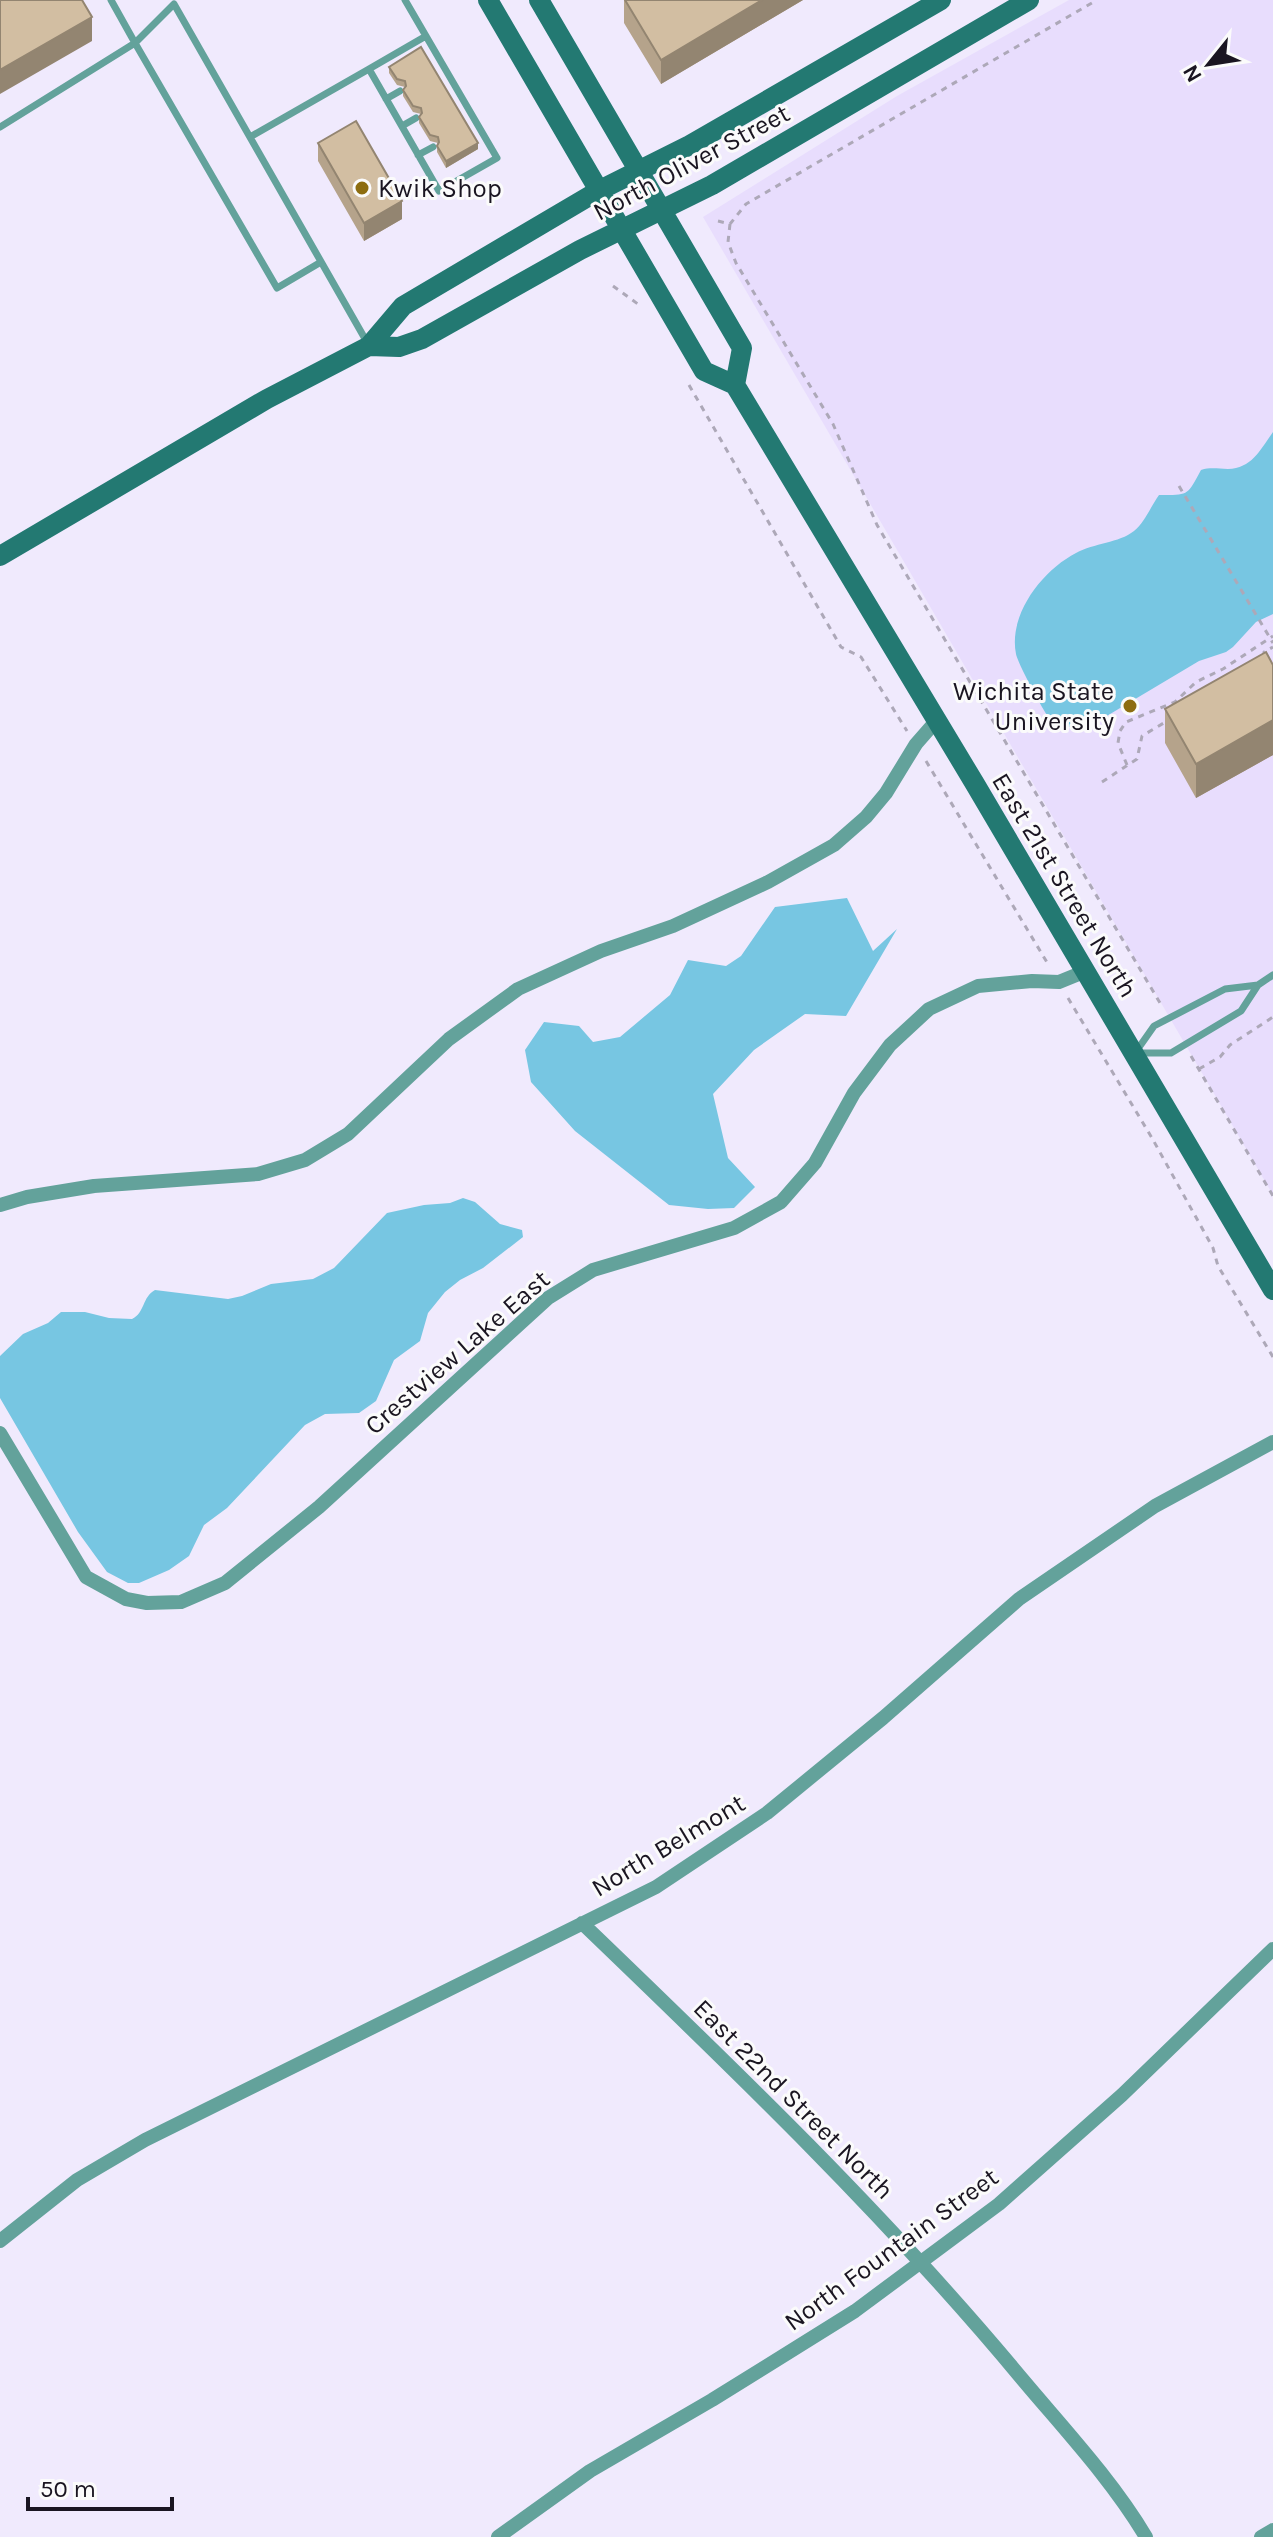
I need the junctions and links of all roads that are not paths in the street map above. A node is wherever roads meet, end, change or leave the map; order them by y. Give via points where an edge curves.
1 (111, 0) edge
2 (405, 0) edge
3 (488, 0) edge
4 (539, 0) edge
5 (941, 0) edge
6 (1029, 0) edge
7 (175, 1) edge
8 (915, 6) edge
9 (426, 36) junction
10 (135, 43) junction
11 (443, 66) junction
12 (369, 69) junction
13 (432, 73) edge
14 (400, 91) edge
15 (459, 93) junction
16 (386, 99) junction
17 (448, 99) edge
18 (416, 118) edge
19 (476, 122) junction
20 (402, 126) junction
21 (0, 127) edge
22 (466, 128) edge
23 (250, 137) junction
24 (433, 147) dead end
25 (418, 155) junction
26 (639, 171) junction
27 (598, 191) junction
28 (661, 210) junction
29 (621, 230) junction
30 (321, 262) junction
31 (369, 346) junction
32 (735, 385) junction
33 (0, 556) edge
34 (937, 720) junction
35 (1086, 971) junction
36 (1273, 975) edge
37 (1258, 985) junction
38 (1135, 1053) junction
39 (0, 1205) edge
40 (1273, 1290) edge
41 (0, 1433) edge
42 (1273, 1442) edge
43 (582, 1923) junction
44 (1273, 1949) edge
45 (0, 2241) edge
46 (921, 2262) junction
47 (1273, 2530) edge
48 (498, 2537) edge
49 (1146, 2537) edge
50 (1261, 2537) edge

1 - 10 lane
2 - 9 lane
3 - 27 main road, East 21st Street North
4 - 26 main road
5 - 8 main road, North Oliver Street
6 - 28 main road, North Oliver Street
7 - 10 lane
7 - 23 lane
8 - 26 main road, North Oliver Street
9 - 11 lane
9 - 12 lane
10 - 21 lane
10 - 30 lane via 277,288
11 - 13 lane
11 - 15 lane
12 - 16 lane
12 - 23 lane
14 - 16 lane
15 - 17 lane
15 - 19 lane
16 - 20 lane
18 - 20 lane
19 - 22 lane
19 - 25 lane via 497,158 439,191
20 - 25 lane
23 - 30 lane
24 - 25 lane
26 - 27 main road, North Oliver Street
26 - 28 main road
27 - 29 main road, East 21st Street North
27 - 31 main road, North Oliver Street via 403,306
28 - 29 main road, North Oliver Street
28 - 32 main road via 742,348
29 - 31 main road, North Oliver Street via 422,339 399,347
29 - 32 main road, East 21st Street North via 704,371
30 - 31 lane
31 - 33 main road, North Oliver Street via 267,399
32 - 34 main road, East 21st Street North
34 - 35 main road, East 21st Street North
34 - 39 street via 886,793 834,845 673,926 518,989 449,1039 348,1134 305,1160 258,1174 94,1186
35 - 38 main road, East 21st Street North
35 - 41 street, Crestview Lake East via 1059,982 978,986 929,1009 890,1045 854,1093 815,1163 781,1202 734,1228 593,1270 548,1298 328,1499 225,1583 181,1602 126,1599 86,1577
36 - 37 lane
37 - 38 lane via 1225,989 1154,1026
37 - 38 lane via 1241,1011 1171,1053
38 - 40 main road, East 21st Street North
42 - 43 street, North Belmont via 1155,1506 1019,1599 767,1813 656,1887
43 - 45 street, North Belmont via 145,2140 77,2180
43 - 46 street, East 22nd Street North via 752,2086
44 - 46 street, North Fountain Street via 1122,2095 999,2204
46 - 48 street, North Fountain Street via 855,2311 590,2471
46 - 49 street, East 22nd Street North via 1090,2460
47 - 50 street

